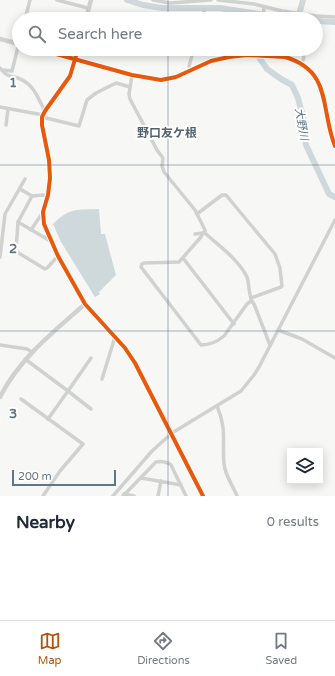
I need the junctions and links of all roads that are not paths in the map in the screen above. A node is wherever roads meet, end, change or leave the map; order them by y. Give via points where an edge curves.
1 (30, 0) edge
2 (57, 0) edge
3 (153, 0) edge
4 (211, 0) edge
5 (218, 0) edge
6 (90, 4) edge
7 (264, 8) junction
8 (27, 12) edge
9 (264, 12) edge
10 (289, 12) edge
11 (323, 16) edge
12 (335, 16) edge
13 (0, 39) edge
14 (12, 42) edge
15 (16, 56) edge
16 (62, 56) edge
17 (77, 56) edge
18 (192, 56) edge
19 (238, 56) edge
20 (259, 56) edge
21 (304, 56) edge
22 (76, 60) junction
23 (302, 63) junction
24 (1, 69) edge
25 (191, 70) junction
26 (132, 75) junction
27 (130, 87) junction
28 (0, 107) edge
29 (8, 109) junction
30 (43, 115) junction
31 (6, 125) dead end
32 (335, 146) edge
33 (25, 179) dead end
34 (20, 189) junction
35 (32, 196) junction
36 (48, 197) junction
37 (43, 212) junction
38 (197, 214) junction
39 (335, 220) edge
40 (18, 222) junction
41 (333, 228) edge
42 (31, 230) junction
43 (204, 233) junction
44 (195, 234) dead end
45 (52, 242) junction
46 (58, 256) junction
47 (0, 257) edge
48 (183, 258) junction
49 (251, 300) junction
50 (85, 304) junction
51 (234, 324) junction
52 (278, 330) junction
53 (115, 337) junction
54 (0, 345) edge
55 (270, 345) junction
56 (32, 352) junction
57 (91, 358) dead end
58 (335, 358) edge
59 (25, 359) junction
60 (102, 379) dead end
61 (68, 391) junction
62 (0, 397) edge
63 (21, 399) dead end
64 (217, 406) junction
65 (91, 409) dead end
66 (48, 419) junction
67 (172, 434) junction
68 (141, 478) junction
69 (161, 481) junction
70 (181, 485) junction
71 (124, 495) edge
72 (43, 496) edge
73 (113, 496) edge
74 (134, 496) edge
75 (158, 496) edge
76 (186, 496) edge
77 (203, 496) edge
78 (237, 496) edge

1 - 8 street
2 - 6 street
3 - 4 street
5 - 7 street via 254,4
7 - 9 street
7 - 10 street
11 - 12 street
13 - 14 street
15 - 24 street via 12,71
16 - 22 street
17 - 22 street
18 - 25 street
19 - 25 street via 211,60
20 - 23 street via 285,57
21 - 23 street
22 - 26 street
22 - 30 street via 70,76
23 - 32 street via 321,87 330,134
24 - 30 street via 4,74 29,85 40,101
25 - 26 street via 167,80
26 - 27 street
27 - 30 street via 116,83 92,95 86,100 79,126
27 - 38 street via 129,94 133,104 157,150 164,158 164,172
28 - 29 street
29 - 30 street
29 - 31 street
30 - 36 street via 43,134 50,171
33 - 34 street
34 - 35 street
34 - 47 street via 5,214
35 - 36 street
35 - 40 street
36 - 37 street
37 - 42 street
37 - 45 street via 44,224
38 - 43 street via 206,230
38 - 49 street via 222,195 226,195 275,254 282,286
39 - 41 street
40 - 42 street
40 - 46 street via 17,252 45,269
41 - 52 street
42 - 45 street
43 - 44 street
43 - 48 street
43 - 49 street via 224,249 242,270 249,284
45 - 46 street
46 - 50 street
48 - 51 street
48 - 51 street via 179,262 142,264 141,267 201,345 220,340
49 - 51 street
49 - 55 street
50 - 53 street
50 - 56 street
52 - 55 street
52 - 58 street via 302,339
53 - 60 street
53 - 67 street via 135,363
54 - 56 street
55 - 64 street via 246,386
56 - 59 street
57 - 61 street
59 - 61 street
59 - 62 street
61 - 65 street
61 - 66 street
63 - 66 street
64 - 67 street
64 - 78 street via 224,431 225,471
66 - 72 street via 83,444
67 - 73 street via 152,451
67 - 77 street
68 - 69 street
68 - 70 street via 156,462 169,463
68 - 71 street
69 - 70 street
69 - 75 street
70 - 76 street
71 - 74 street

